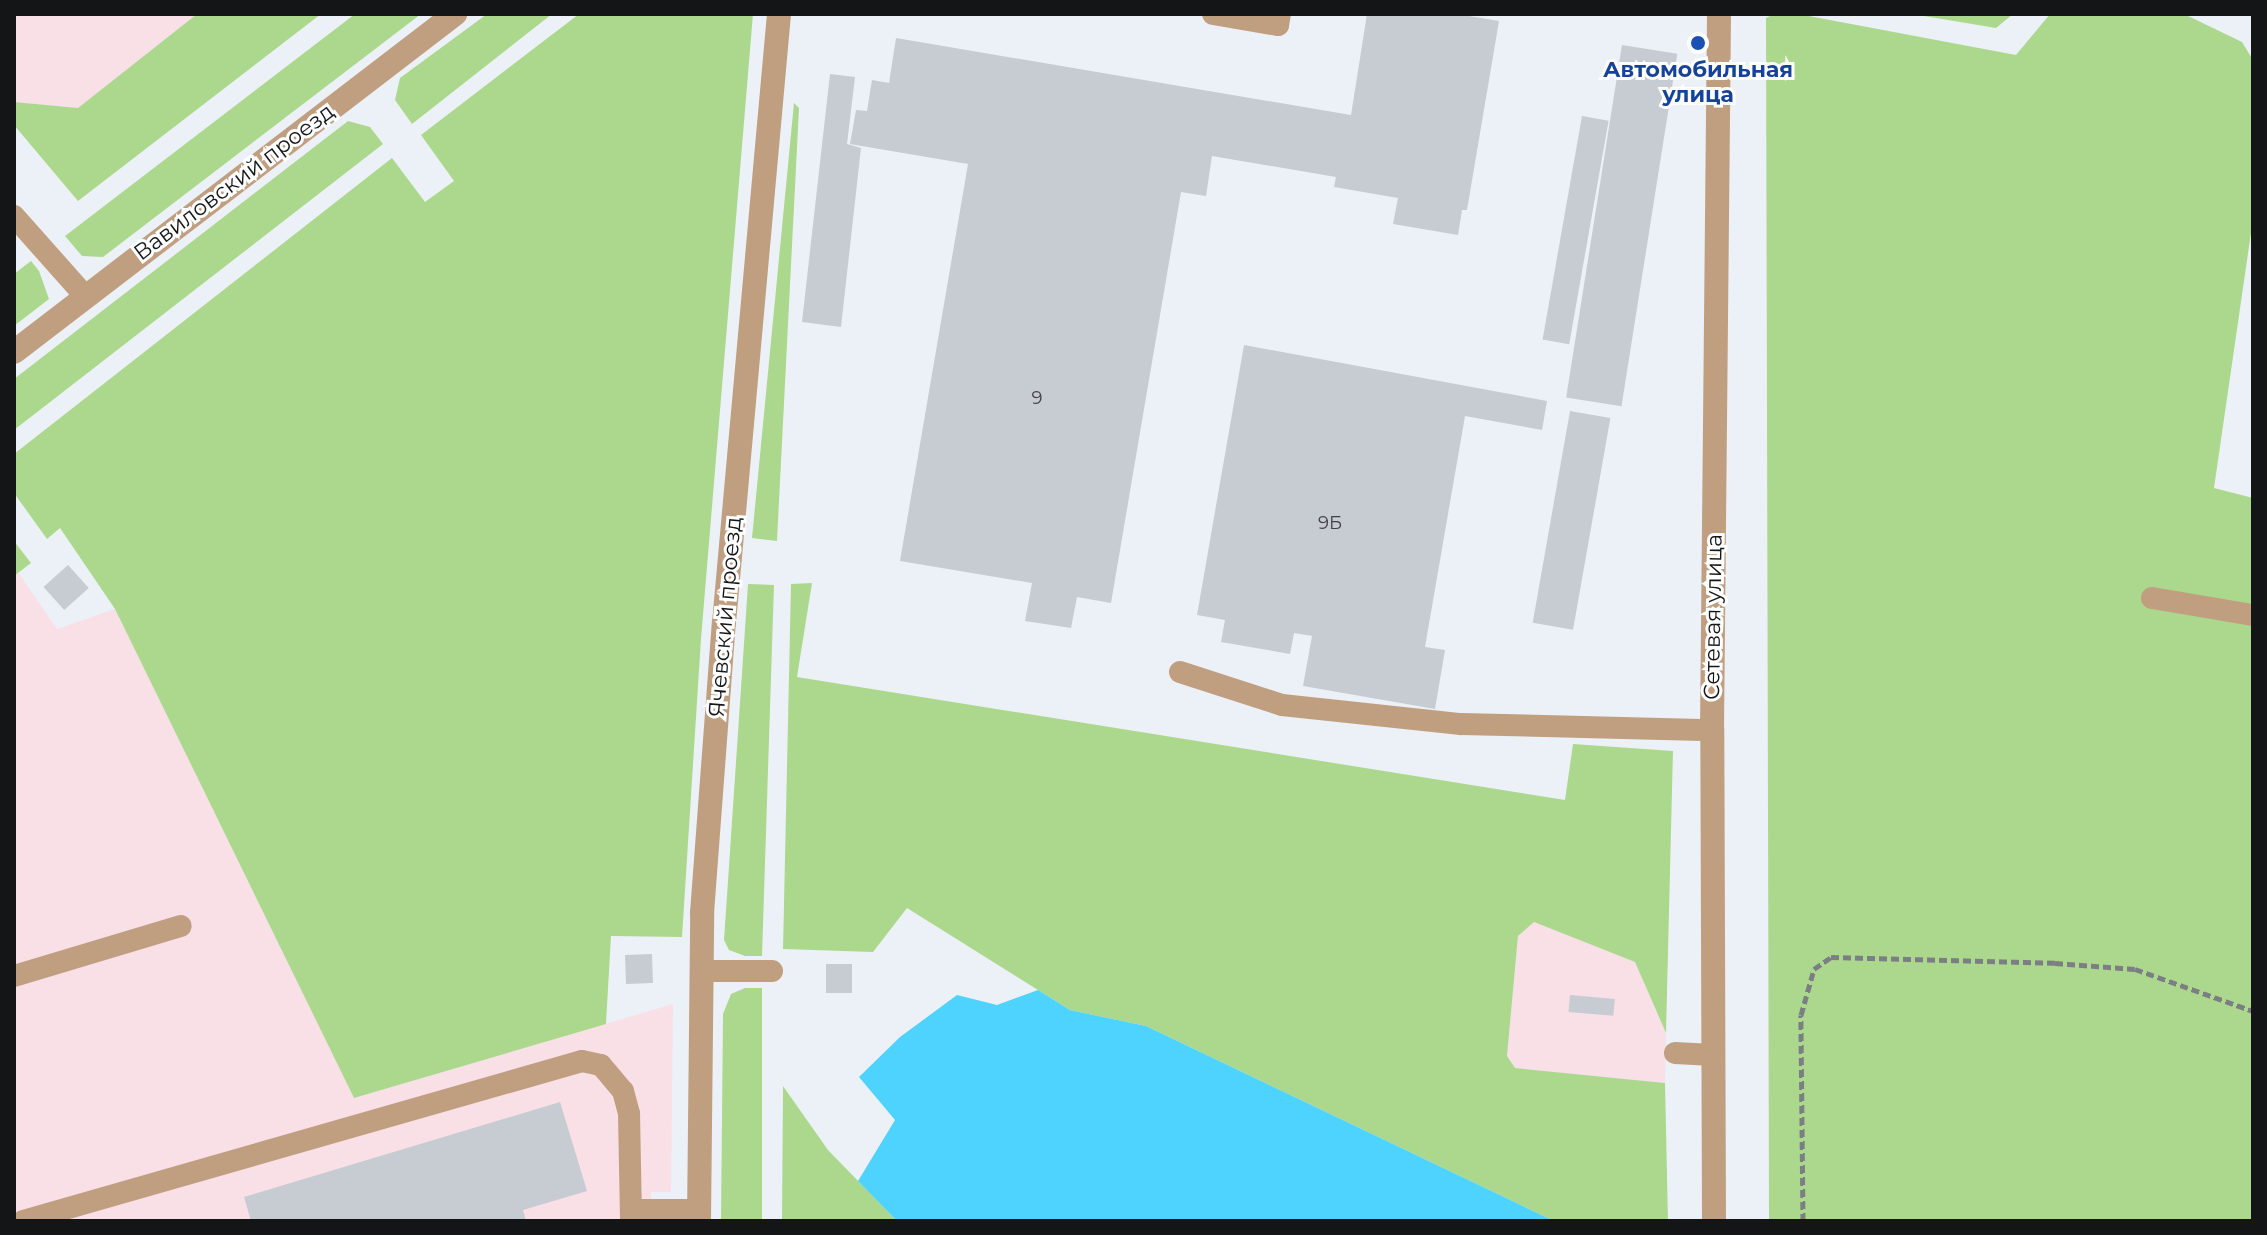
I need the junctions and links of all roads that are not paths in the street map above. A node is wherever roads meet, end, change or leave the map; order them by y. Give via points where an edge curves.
1 (455, 14) edge
2 (779, 14) edge
3 (1213, 14) edge
4 (1280, 14) edge
5 (1719, 14) edge
6 (14, 216) edge
7 (85, 296) junction
8 (14, 352) edge
9 (2152, 598) dead end
10 (2253, 615) edge
11 (1180, 672) dead end
12 (1712, 730) junction
13 (181, 926) dead end
14 (701, 971) junction
15 (772, 971) dead end
16 (14, 976) edge
17 (1675, 1053) dead end
18 (1713, 1055) junction
19 (699, 1215) edge
20 (631, 1216) edge
21 (23, 1221) edge
22 (1714, 1221) edge

1 - 7 street, Вавиловский проезд
2 - 14 street, Ячевский проезд via 724,623
3 - 4 lane via 1278,25
5 - 12 street, Сетевая улица
6 - 7 lane
7 - 8 street, Вавиловский проезд
9 - 10 lane
11 - 12 lane via 1282,705 1461,724
12 - 18 street, Сетевая улица
13 - 16 lane
14 - 15 lane
14 - 19 street, Ячевский проезд
17 - 18 lane
18 - 22 street, Сетевая улица
19 - 20 lane
20 - 21 lane via 629,1114 623,1091 601,1065 582,1061

